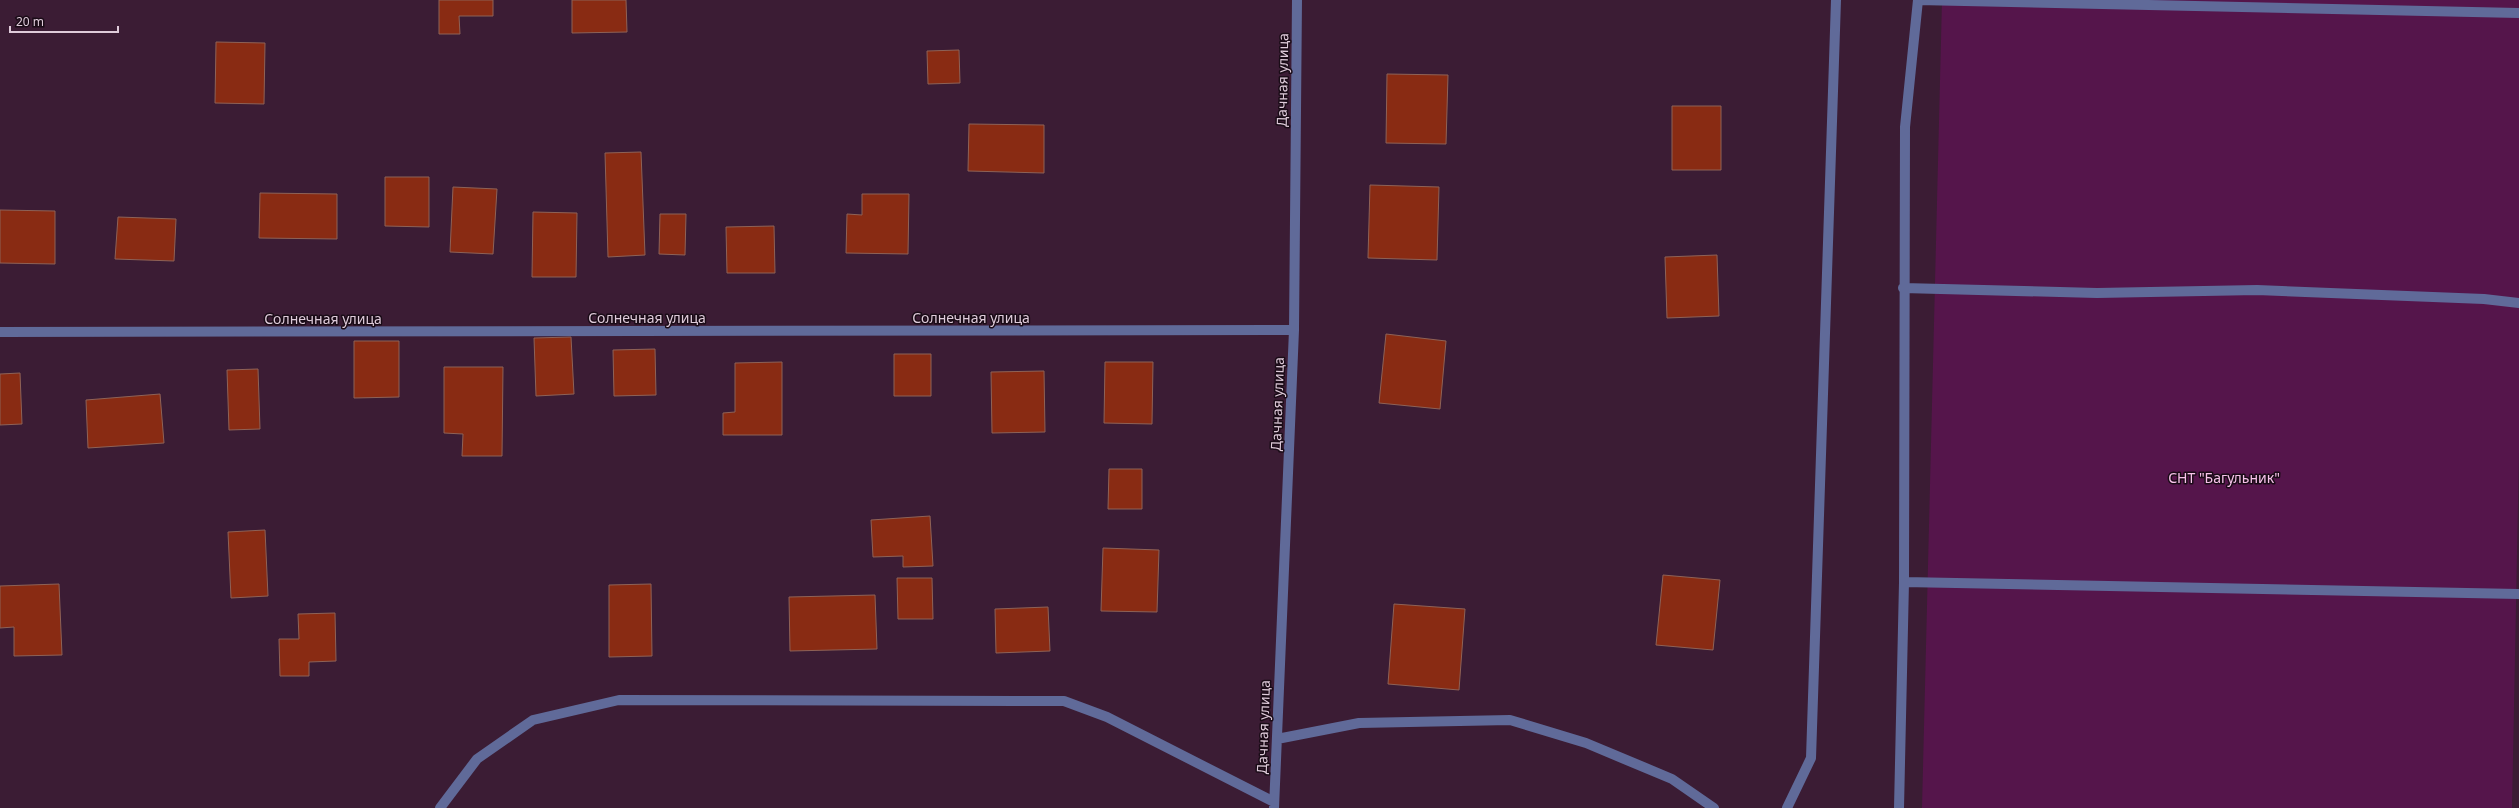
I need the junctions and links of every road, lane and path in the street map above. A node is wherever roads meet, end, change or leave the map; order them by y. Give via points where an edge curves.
1 (1297, 0) edge
2 (1836, 0) edge
3 (1918, 0) edge
4 (2519, 13) edge
5 (1903, 288) junction
6 (2519, 303) edge
7 (1294, 330) junction
8 (0, 332) edge
9 (1904, 582) junction
10 (2519, 594) edge
11 (1277, 739) junction
12 (1274, 805) edge
13 (440, 808) edge
14 (1714, 808) edge
15 (1786, 808) edge
16 (1899, 808) edge

1 - 7 street, Дачная улица
2 - 15 street via 1811,758
3 - 4 street
3 - 5 street via 1905,127
5 - 6 street via 2097,293 2257,290 2484,299
5 - 9 street
7 - 8 street, Солнечная улица
7 - 11 street, Дачная улица
9 - 10 street
9 - 16 street
11 - 12 street, Дачная улица
11 - 14 street via 1359,723 1510,720 1586,743 1672,779
12 - 13 street via 1108,717 1064,701 736,698 619,700 533,720 476,760

